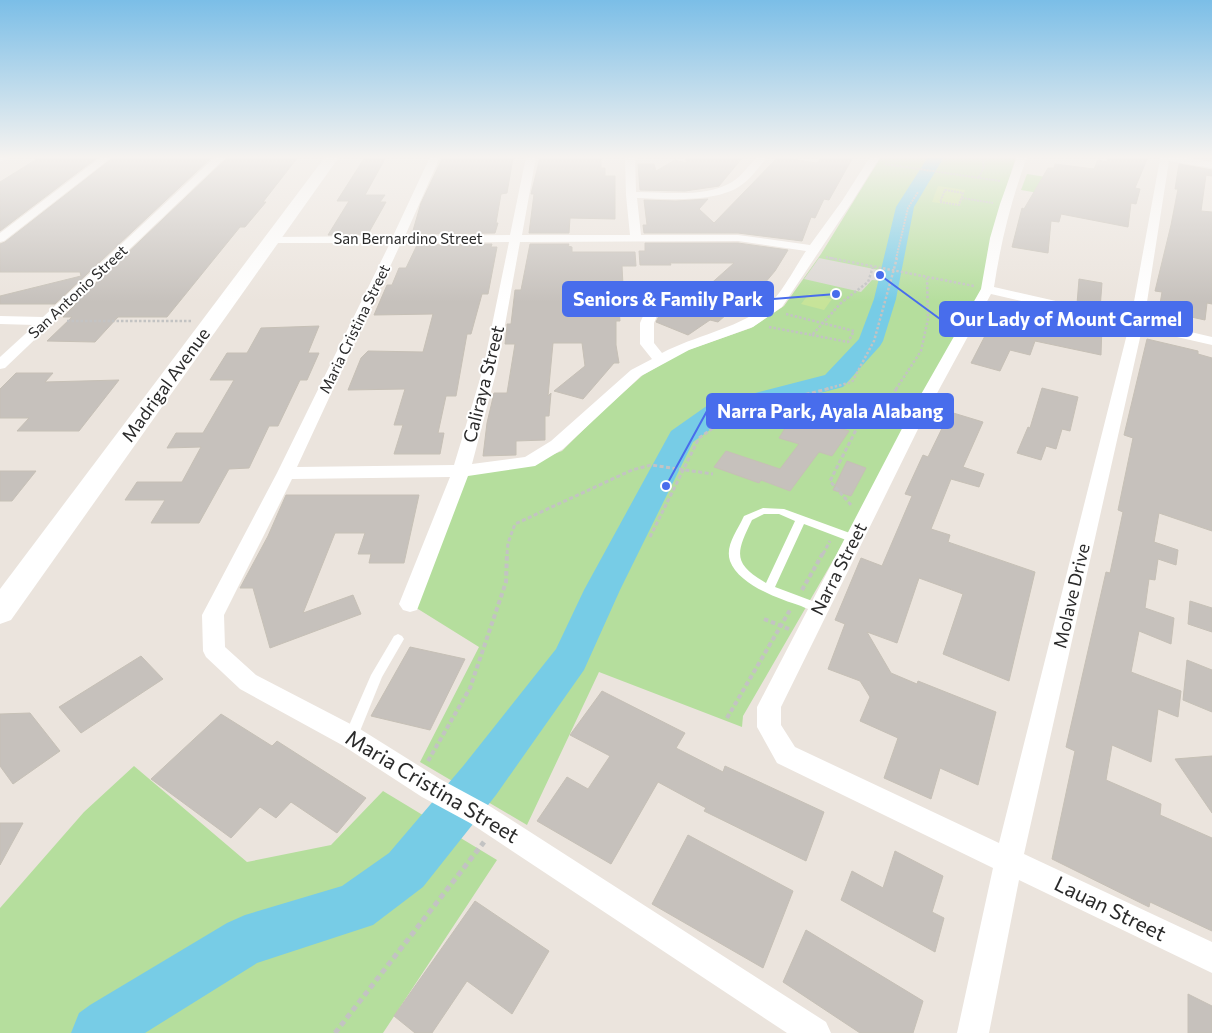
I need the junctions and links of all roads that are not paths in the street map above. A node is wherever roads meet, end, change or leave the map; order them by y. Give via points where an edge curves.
1 (44, 205) edge
2 (170, 205) edge
3 (298, 205) edge
4 (413, 205) edge
5 (522, 205) edge
6 (632, 205) edge
7 (845, 205) edge
8 (1005, 205) edge
9 (1157, 205) edge
10 (516, 238) junction
11 (636, 238) junction
12 (0, 239) edge
13 (273, 240) junction
14 (397, 240) junction
15 (812, 251) junction
16 (979, 292) junction
17 (656, 301) dead end
18 (0, 320) edge
19 (46, 321) junction
20 (1137, 322) junction
21 (1212, 340) edge
22 (660, 359) junction
23 (0, 365) edge
24 (461, 471) junction
25 (286, 473) junction
26 (801, 519) junction
27 (845, 536) junction
28 (769, 589) junction
29 (410, 604) dead end
30 (819, 608) junction
31 (0, 612) edge
32 (398, 639) dead end
33 (351, 737) junction
34 (1009, 860) junction
35 (1212, 958) edge
36 (815, 1033) edge
37 (973, 1033) edge

1 - 12 street
2 - 19 street, San Antonio Street
3 - 13 street, Madrigal Avenue
4 - 14 street, Maria Cristina Street
5 - 10 street, Caliraya Street
6 - 11 street
7 - 15 street
8 - 16 street, Narra Street
9 - 20 street, Molave Drive
10 - 11 street, San Bernardino Street
10 - 14 street, San Bernardino Street
10 - 24 street, Caliraya Street via 490,369
11 - 15 street, San Bernardino Street via 738,238 781,243
13 - 14 street, San Bernardino Street
13 - 31 street, Madrigal Avenue
14 - 25 street, Maria Cristina Street
15 - 22 street via 777,304 748,324
16 - 20 street
16 - 27 street, Narra Street
17 - 22 street via 647,323 647,344
18 - 19 street
19 - 23 street, San Antonio Street
20 - 21 street
20 - 34 street, Molave Drive
22 - 24 street via 636,373 557,446 529,462
24 - 25 street
24 - 29 street, Caliraya Street
25 - 33 street, Maria Cristina Street via 212,615 214,651 248,682
26 - 27 lane
26 - 28 lane
26 - 28 lane via 780,511 763,511 748,518 734,551 737,566 756,583
27 - 30 street, Narra Street
28 - 30 lane
30 - 34 street, Narra Street via 769,707 769,727 786,755
32 - 33 lane via 377,675
33 - 36 street, Maria Cristina Street via 488,819
34 - 35 street, Lauan Street
34 - 37 street, Molave Drive

